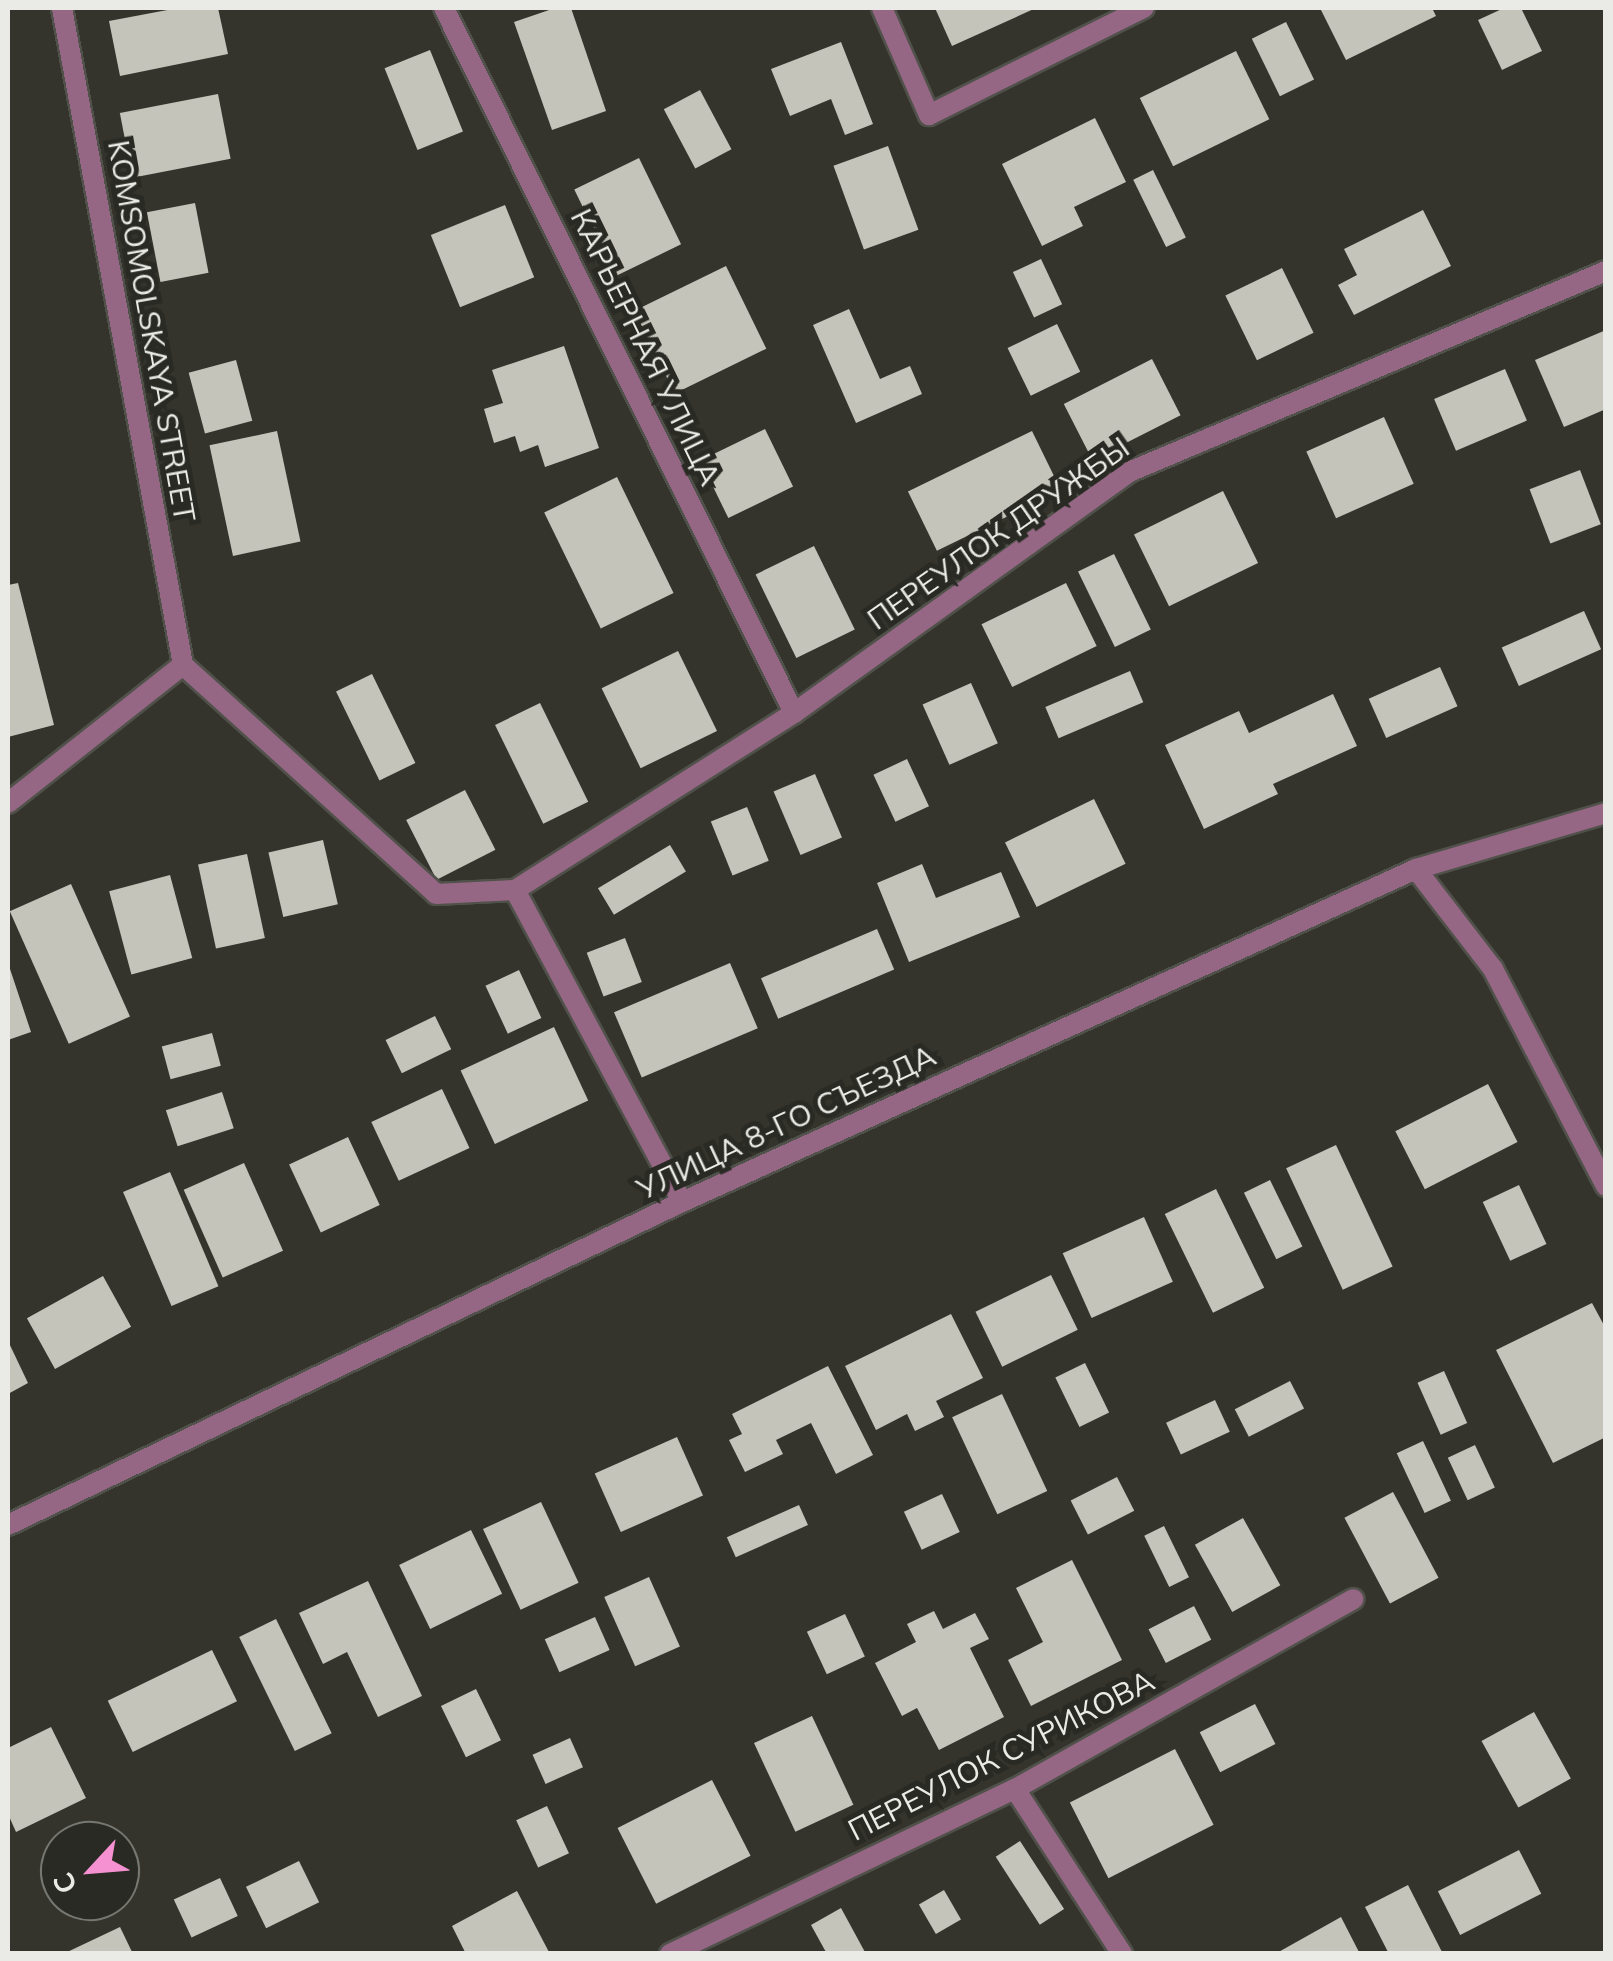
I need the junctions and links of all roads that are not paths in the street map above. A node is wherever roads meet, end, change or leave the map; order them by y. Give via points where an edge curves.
1 (62, 8) edge
2 (444, 8) edge
3 (882, 8) edge
4 (1144, 8) edge
5 (1606, 271) edge
6 (183, 665) junction
7 (794, 713) junction
8 (8, 803) edge
9 (1606, 813) edge
10 (1416, 870) junction
11 (516, 890) junction
12 (1606, 1186) edge
13 (682, 1202) junction
14 (8, 1524) edge
15 (1353, 1599) dead end
16 (1015, 1788) junction
17 (670, 1954) edge
18 (1122, 1954) edge

1 - 6 street, KOMSOMOLSKAYA STREET
2 - 7 street, КАРЬЕРНАЯ УЛИЦА
3 - 4 street via 929,115
5 - 7 street, ПЕРЕУЛОК ДРУЖБЫ via 1129,472
6 - 8 street
6 - 11 street via 436,894
7 - 11 street, ПЕРЕУЛОК ДРУЖБЫ
9 - 10 street, УЛИЦА 8-ГО СЪЕЗДА
10 - 12 street via 1494,969
10 - 13 street, УЛИЦА 8-ГО СЪЕЗДА
11 - 13 street
13 - 14 street, УЛИЦА 8-ГО СЪЕЗДА
15 - 16 street, ПЕРЕУЛОК СУРИКОВА
16 - 17 street, ПЕРЕУЛОК СУРИКОВА
16 - 18 street

